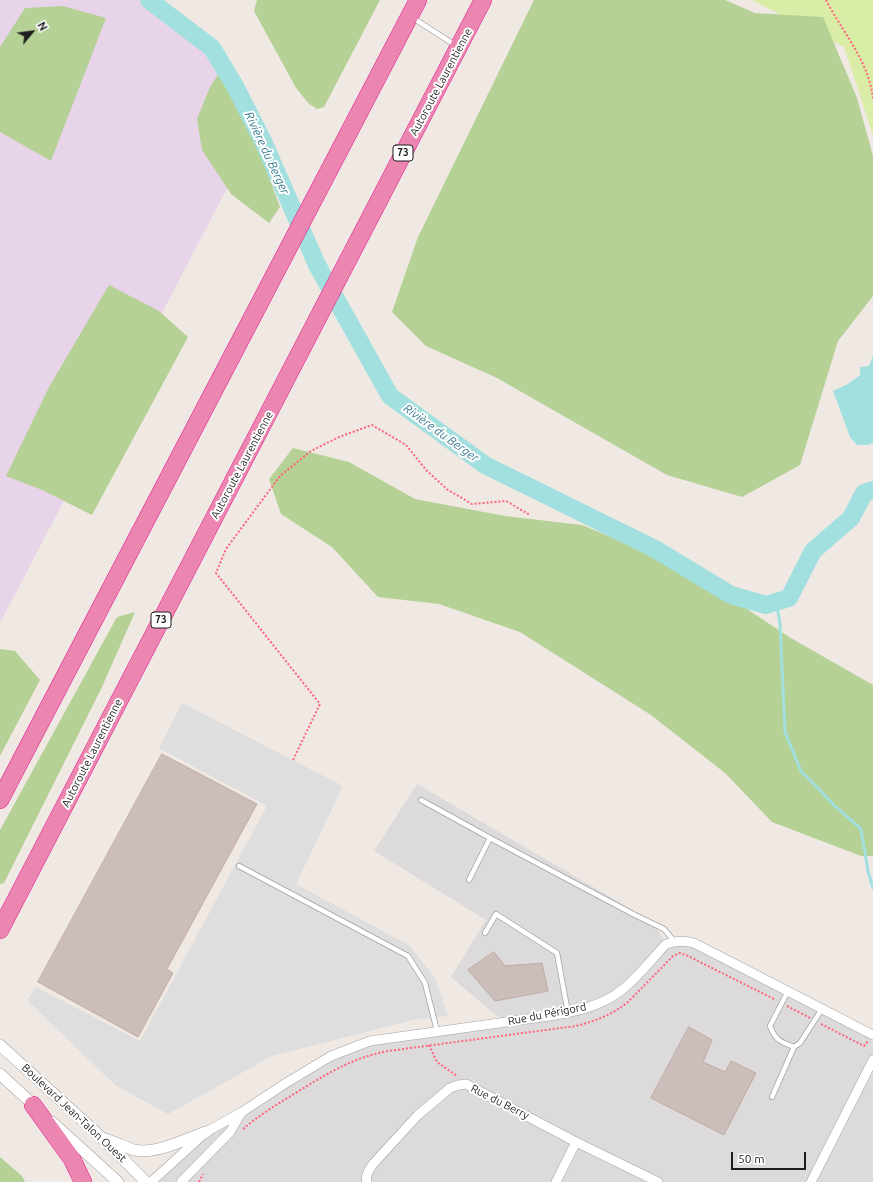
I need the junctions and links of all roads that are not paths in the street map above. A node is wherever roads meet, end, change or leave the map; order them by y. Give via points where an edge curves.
1 (418, 0) edge
2 (484, 0) edge
3 (410, 16) junction
4 (458, 47) junction
5 (0, 800) edge
6 (421, 800) dead end
7 (490, 838) junction
8 (239, 866) dead end
9 (469, 880) dead end
10 (0, 930) edge
11 (484, 933) dead end
12 (674, 941) junction
13 (788, 991) junction
14 (822, 1009) junction
15 (568, 1013) junction
16 (437, 1031) junction
17 (873, 1035) edge
18 (0, 1045) edge
19 (794, 1047) junction
20 (873, 1060) edge
21 (0, 1074) edge
22 (772, 1097) dead end
23 (33, 1105) junction
24 (242, 1112) junction
25 (206, 1132) junction
26 (102, 1138) junction
27 (576, 1142) junction
28 (83, 1182) edge
29 (118, 1182) edge
30 (146, 1182) edge
31 (151, 1182) edge
32 (182, 1182) edge
33 (367, 1182) edge
34 (556, 1182) edge
35 (658, 1182) edge
36 (811, 1182) edge

1 - 3 highway
2 - 4 highway, Autoroute Laurentienne / 73
3 - 4 lane
3 - 5 highway
4 - 10 highway, Autoroute Laurentienne / 73
6 - 7 lane
7 - 9 lane
7 - 12 lane via 664,929
8 - 16 lane via 408,956 425,983
11 - 15 lane via 496,914 558,953
12 - 13 street via 694,943
12 - 15 street, Rue du Périgord via 666,944 623,989 598,1003
13 - 14 street
13 - 19 lane via 770,1026 777,1039
14 - 17 street
14 - 19 lane via 800,1043
15 - 16 street, Rue du Périgord
16 - 24 street, Rue du Périgord via 370,1041 331,1056
18 - 26 street, Boulevard Jean-Talon Ouest
19 - 22 lane
20 - 36 street
21 - 23 street, Boulevard Jean-Talon Ouest
23 - 28 highway via 72,1159
23 - 29 street, Boulevard Jean-Talon Ouest
24 - 25 street, Rue du Périgord
24 - 32 street, Rue du Périgord via 230,1132
25 - 26 street via 152,1150 135,1150
25 - 31 street, Rue du Périgord
26 - 30 street, Boulevard Jean-Talon Ouest
27 - 33 street, Rue du Berry via 466,1084 458,1085 450,1088 418,1115 373,1164 368,1172
27 - 34 street
27 - 35 street, Rue du Berry

